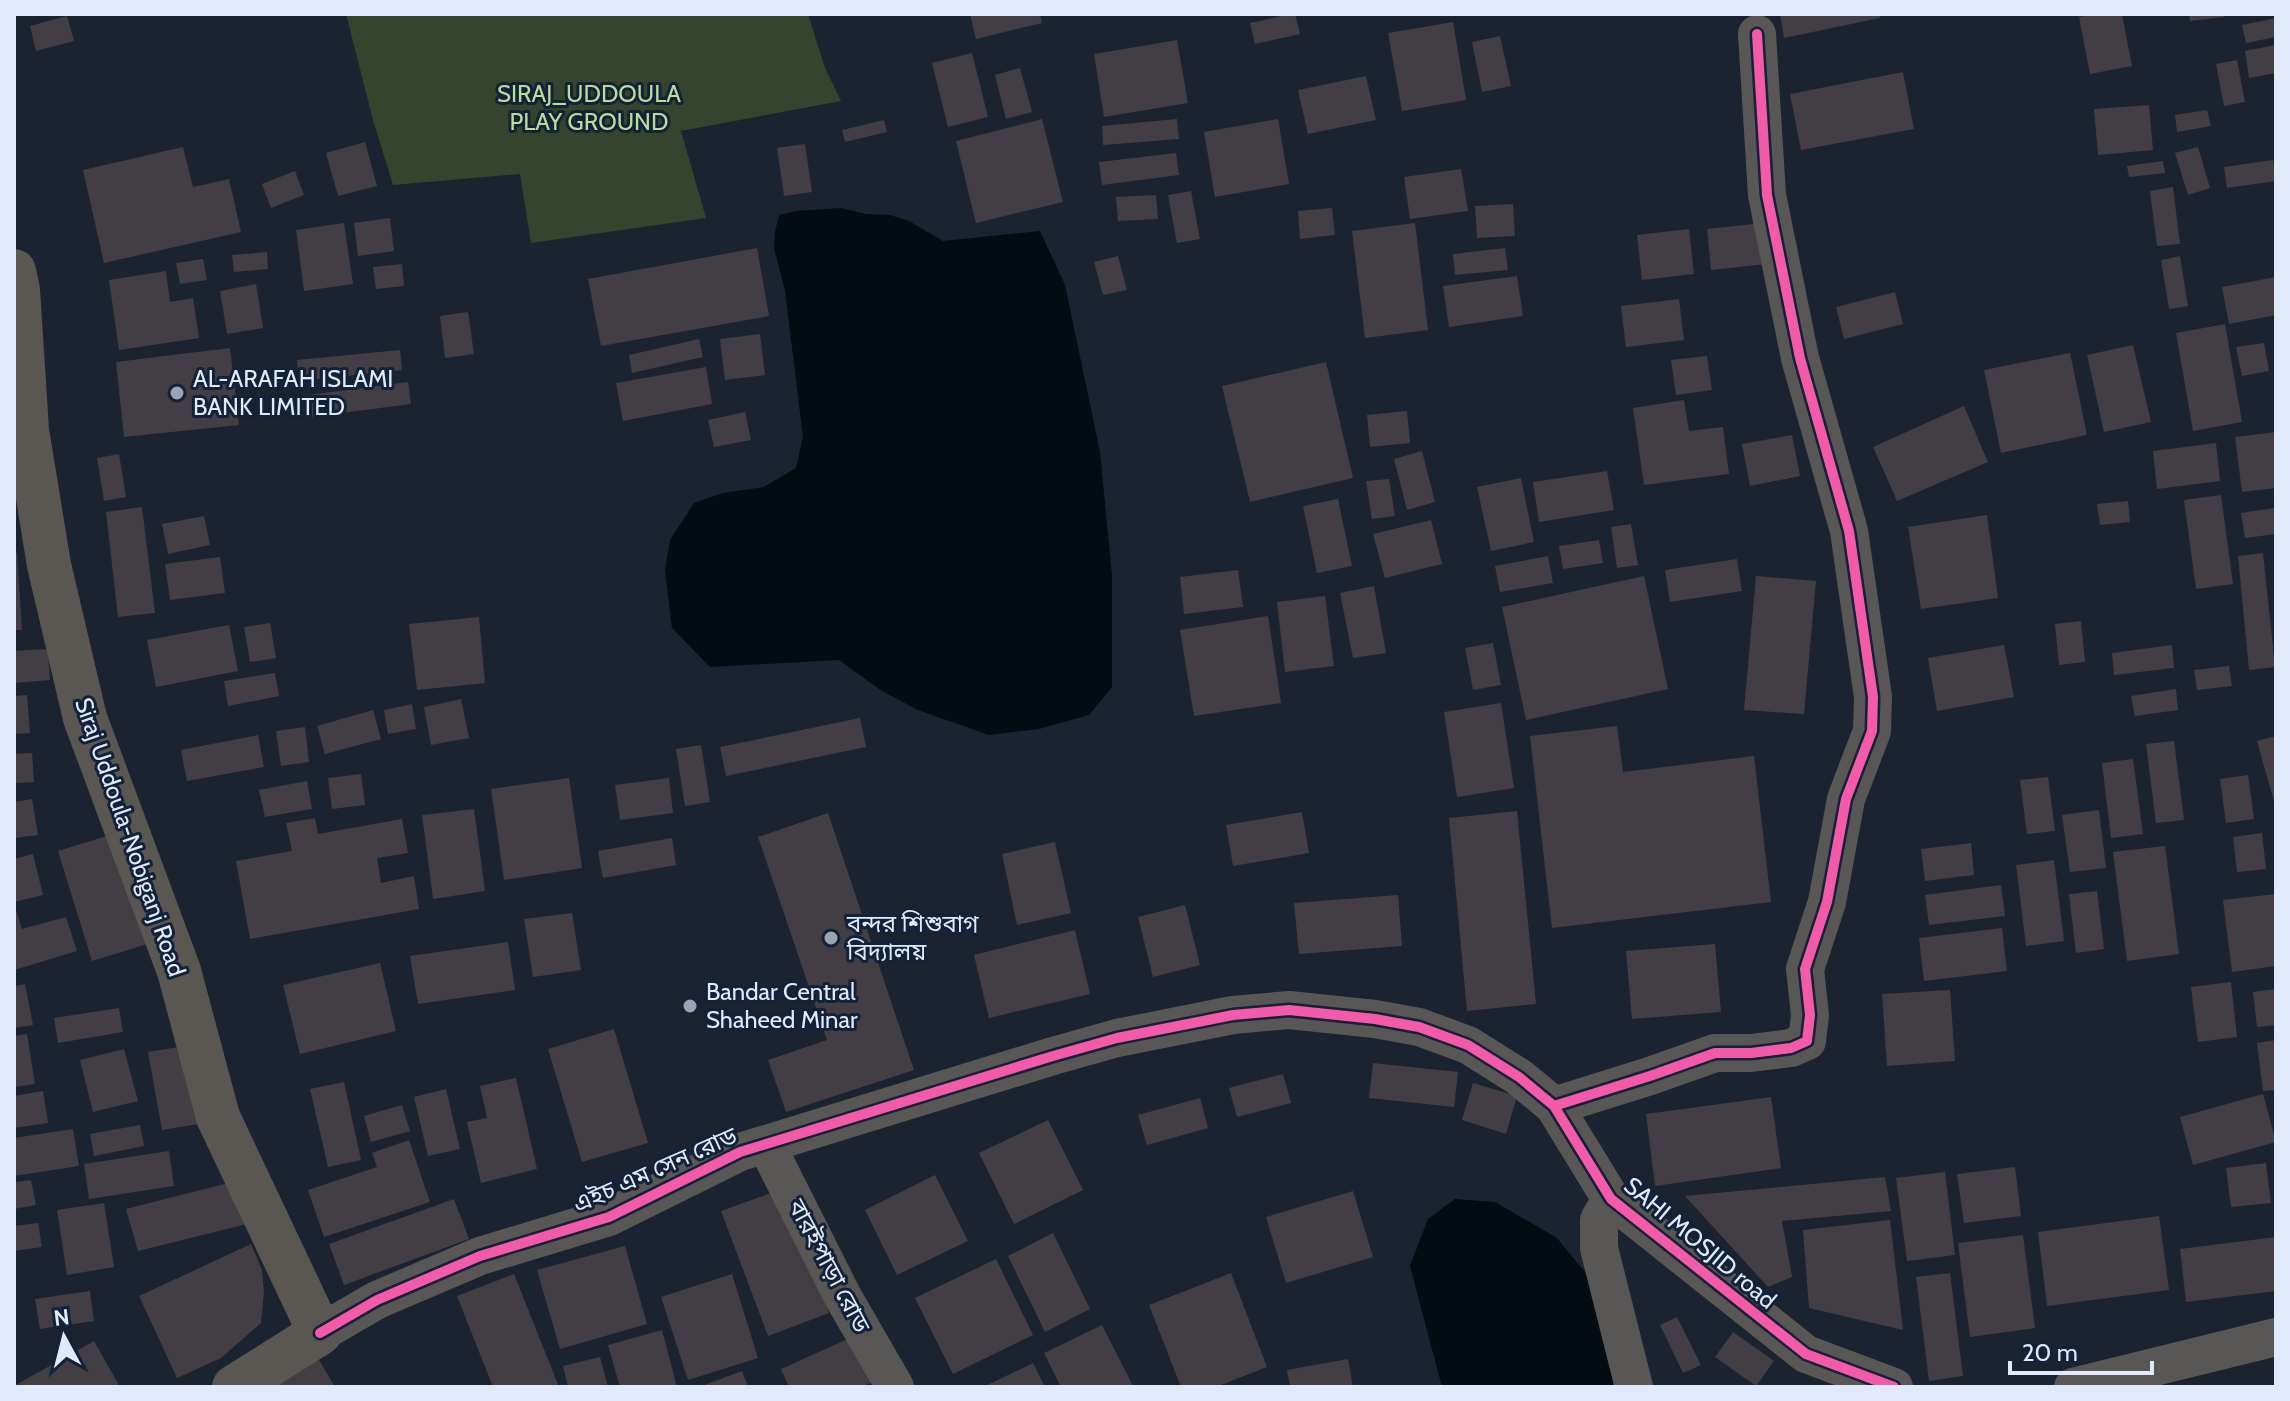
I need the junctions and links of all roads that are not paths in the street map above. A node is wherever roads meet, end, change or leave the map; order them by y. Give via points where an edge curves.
1 (1757, 34) dead end
2 (14, 271) edge
3 (21, 431) edge
4 (970, 1082) joint
5 (1554, 1106) junction
6 (766, 1144) junction
7 (1611, 1199) junction
8 (320, 1333) junction
9 (2276, 1337) edge
10 (234, 1387) edge
11 (895, 1387) edge
12 (1634, 1387) edge
13 (1894, 1387) edge
14 (2073, 1387) edge

1 - 5 street via 1767,195 1800,358 1849,531 1873,697 1872,731 1846,799 1827,902 1805,969 1807,1041 1791,1048 1715,1053
2 - 3 main road, Siraj Uddoula-Nobiganj Road
3 - 8 main road, Siraj Uddoula-Nobiganj Road via 85,718 179,971 218,1117
4 - 5 street, SAHI MOSJID road via 1117,1038 1233,1015 1289,1010 1419,1027 1468,1045
4 - 6 street, এইচ এম সেন রোড
5 - 7 street, SAHI MOSJID road
6 - 8 street, এইচ এম সেন রোড via 609,1217 480,1256 377,1300
6 - 11 street, বারইপাড়া রোড
7 - 12 street via 1599,1220 1599,1248
7 - 13 street, SAHI MOSJID road via 1806,1354
8 - 10 main road, এইচ এম সেন রোড
9 - 14 street

